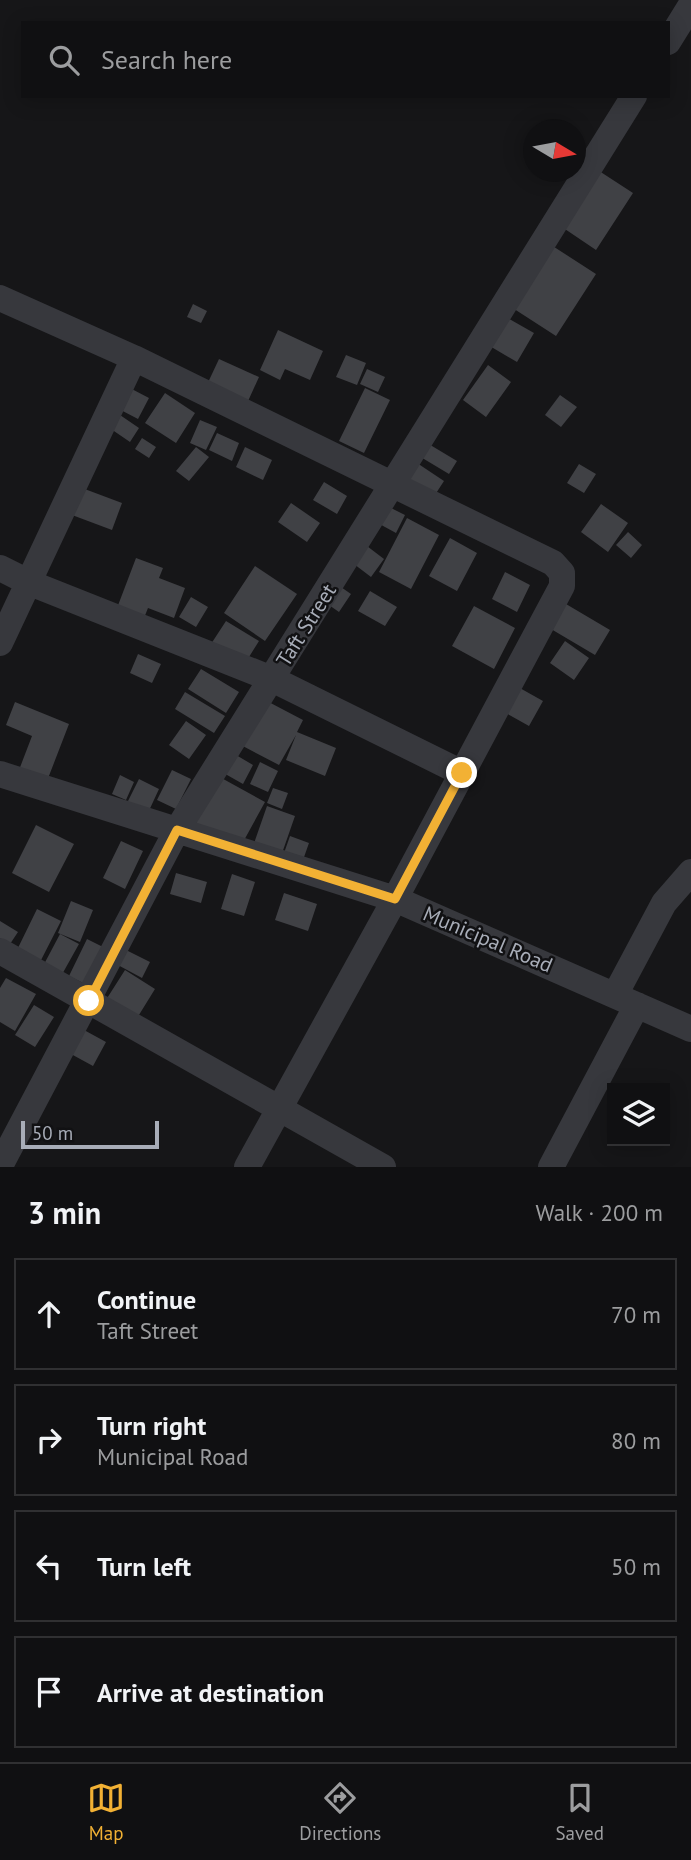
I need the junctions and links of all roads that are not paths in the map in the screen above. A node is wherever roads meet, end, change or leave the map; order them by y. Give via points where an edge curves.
1 (691, 5) edge
2 (670, 39) edge
3 (633, 98) edge
4 (0, 298) edge
5 (134, 358) junction
6 (392, 486) junction
7 (0, 568) edge
8 (30, 583) junction
9 (0, 643) edge
10 (272, 679) junction
11 (462, 773) junction
12 (0, 774) edge
13 (177, 830) junction
14 (691, 872) edge
15 (395, 899) junction
16 (0, 951) edge
17 (626, 1000) junction
18 (89, 1001) junction
19 (691, 1029) edge
20 (279, 1108) junction
21 (0, 1166) edge
22 (247, 1167) edge
23 (383, 1167) edge
24 (551, 1167) edge

1 - 2 street
3 - 6 street, Taft Street
4 - 5 street
5 - 6 street
5 - 8 street
6 - 10 street, Taft Street
6 - 11 street via 553,563 564,578
7 - 8 street
8 - 9 street
8 - 10 street
10 - 11 street
10 - 13 street, Taft Street
11 - 15 street
12 - 13 street, Municipal Road
13 - 15 street, Municipal Road
13 - 18 street, Taft Street
14 - 17 street via 664,903
15 - 17 street, Municipal Road
15 - 20 street
16 - 18 street
17 - 19 street, Municipal Road
17 - 24 street
18 - 20 street
18 - 21 street, Taft Street
20 - 22 street
20 - 23 street

